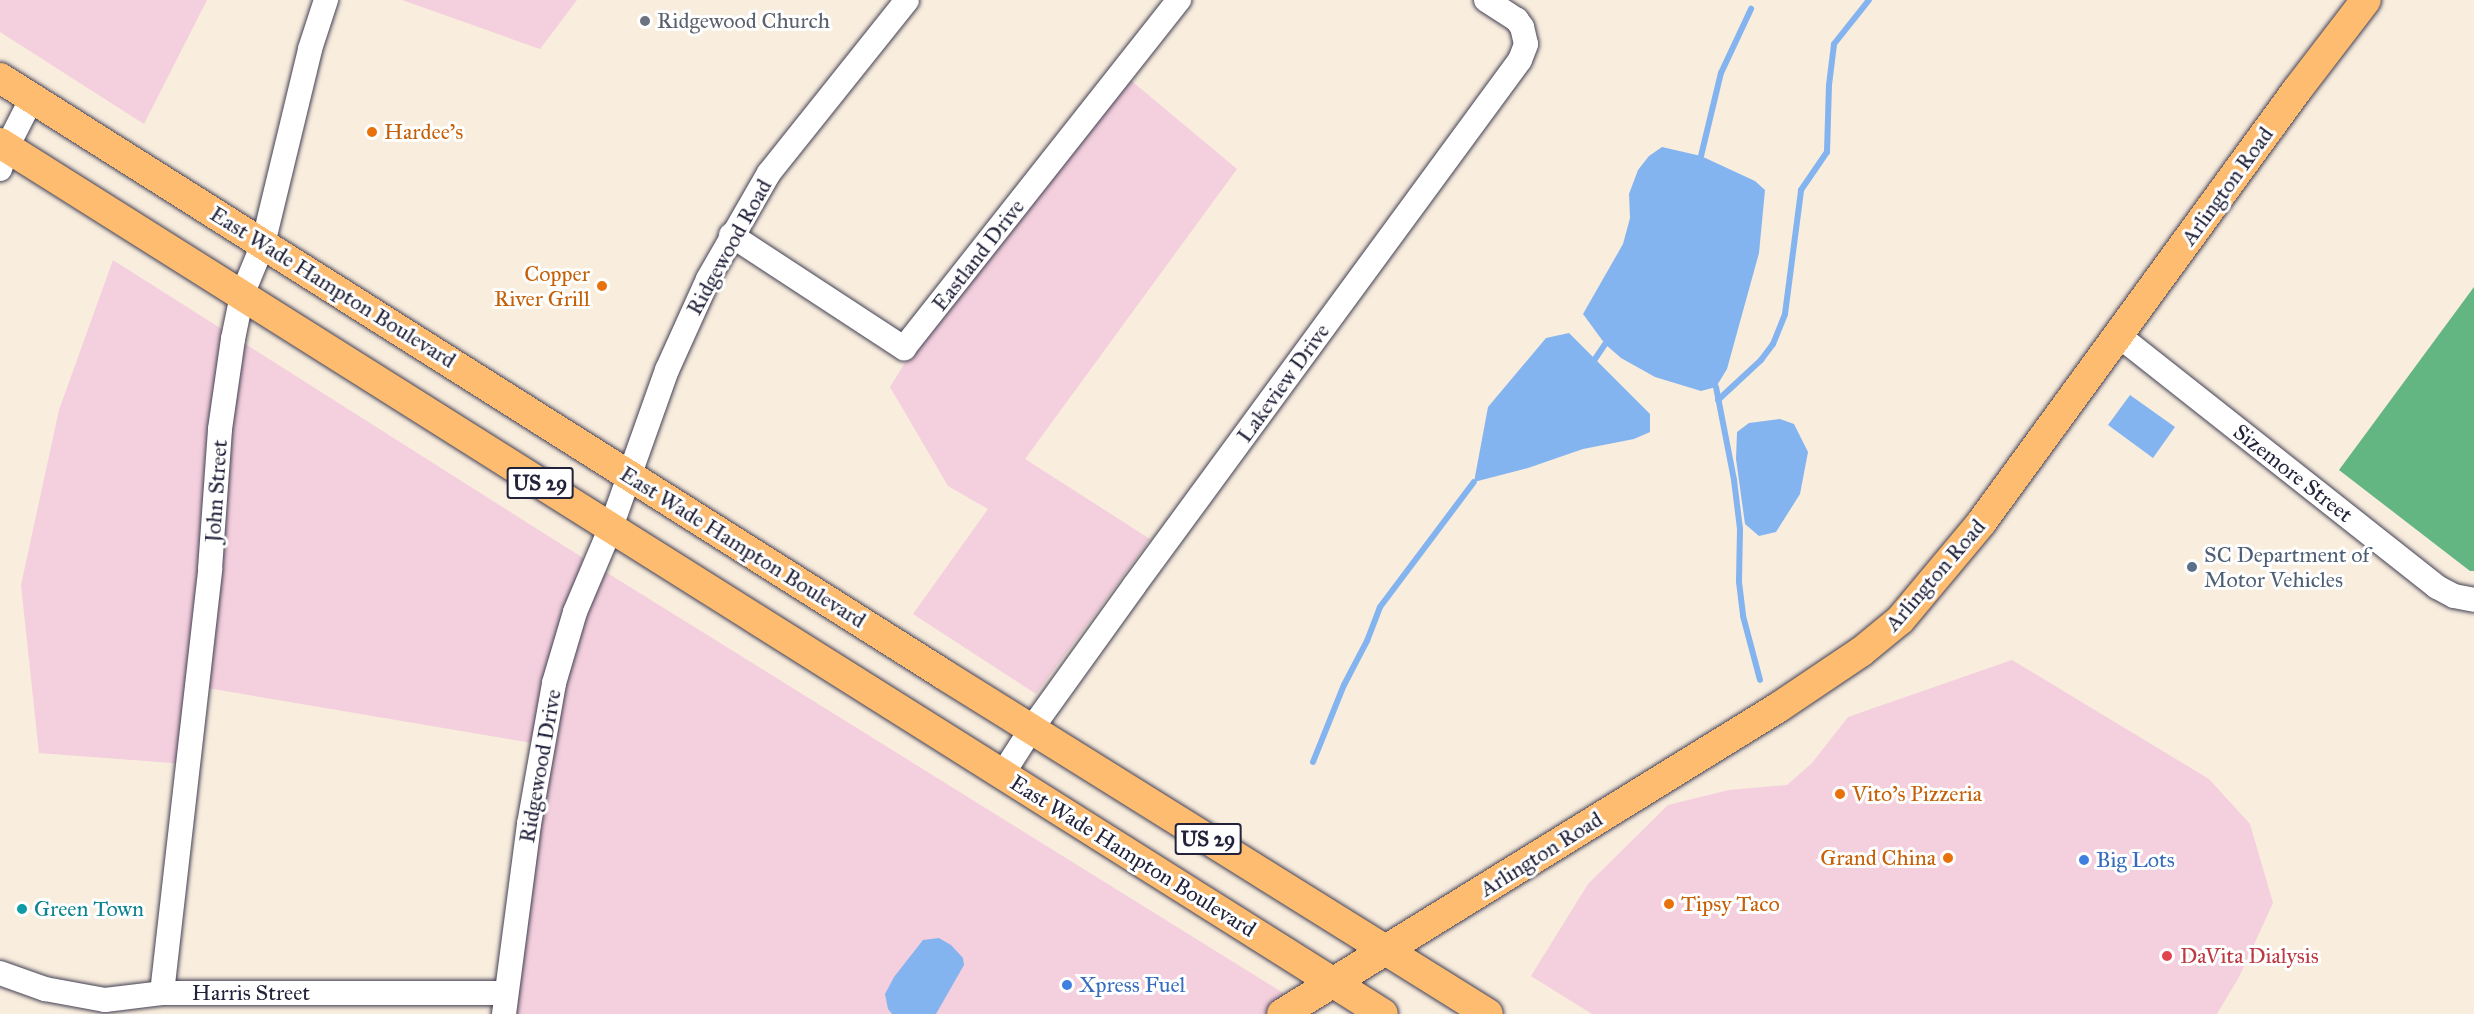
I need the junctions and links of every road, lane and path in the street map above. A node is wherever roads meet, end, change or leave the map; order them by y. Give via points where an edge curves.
1 (326, 0) edge
2 (907, 0) edge
3 (1179, 0) edge
4 (1486, 0) edge
5 (2366, 0) edge
6 (0, 78) edge
7 (32, 98) junction
8 (2, 153) edge
9 (731, 235) junction
10 (263, 244) junction
11 (242, 295) junction
12 (2118, 335) junction
13 (629, 474) junction
14 (611, 527) junction
15 (2474, 600) edge
16 (1032, 728) junction
17 (1002, 775) junction
18 (1384, 950) junction
19 (0, 973) edge
20 (1334, 982) junction
21 (162, 993) junction
22 (505, 1004) edge
23 (106, 1007) edge
24 (1282, 1014) edge
25 (1383, 1014) edge
26 (1488, 1014) edge

1 - 10 street, John Street via 310,49
2 - 9 street, Ridgewood Road via 769,173
3 - 9 street, Eastland Drive via 904,348
4 - 16 street, Lakeview Drive via 1522,27 1526,44 1520,60
5 - 12 main road, Arlington Road
6 - 7 main road, East Wade Hampton Boulevard / US 29
7 - 8 street
7 - 10 main road, East Wade Hampton Boulevard / US 29
8 - 11 main road, East Wade Hampton Boulevard / US 29
9 - 13 street, Ridgewood Road via 686,324
10 - 11 street, John Street
10 - 13 main road, East Wade Hampton Boulevard / US 29
11 - 14 main road, East Wade Hampton Boulevard / US 29
11 - 21 street, John Street via 225,384 210,569
12 - 15 street, Sizemore Street via 2437,586 2454,596
12 - 18 main road, Arlington Road via 1956,555 1882,636 1779,707
13 - 14 street, Ridgewood Road
13 - 16 main road, East Wade Hampton Boulevard / US 29
14 - 17 main road, East Wade Hampton Boulevard / US 29
14 - 22 street, Ridgewood Drive via 575,612 554,683 529,824
16 - 17 street, Lakeview Drive
16 - 18 main road, East Wade Hampton Boulevard / US 29
17 - 20 main road, East Wade Hampton Boulevard / US 29
18 - 20 main road, Arlington Road
18 - 26 main road, East Wade Hampton Boulevard / US 29
19 - 23 street, Harris Street
20 - 24 main road, Arlington Road
20 - 25 main road, East Wade Hampton Boulevard / US 29
21 - 22 street, Harris Street
21 - 23 street, Harris Street

